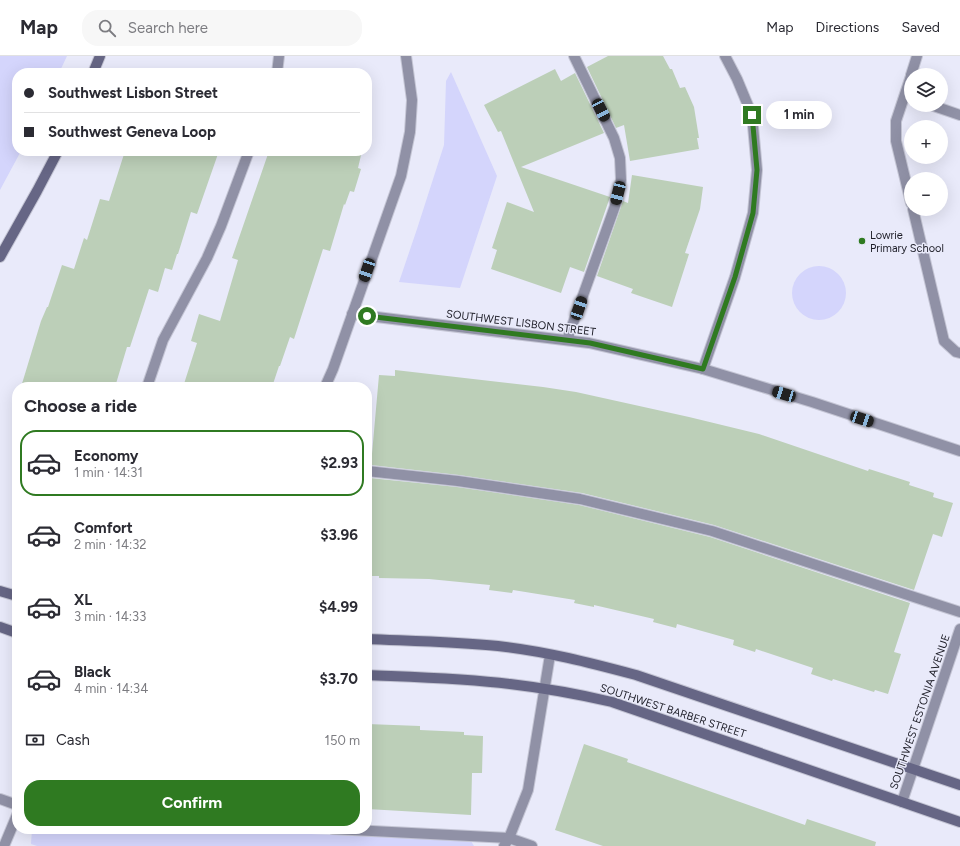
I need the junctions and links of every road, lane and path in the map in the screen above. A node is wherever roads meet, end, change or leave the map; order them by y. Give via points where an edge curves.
1 (100, 56) edge
2 (279, 56) edge
3 (406, 56) edge
4 (574, 56) edge
5 (725, 56) edge
6 (917, 56) edge
7 (95, 68) edge
8 (278, 68) edge
9 (913, 68) edge
10 (904, 105) edge
11 (948, 111) edge
12 (960, 115) edge
13 (55, 156) edge
14 (247, 156) edge
15 (904, 175) edge
16 (914, 216) edge
17 (0, 257) edge
18 (352, 314) junction
19 (567, 340) junction
20 (960, 353) edge
21 (703, 369) junction
22 (149, 382) edge
23 (327, 382) edge
24 (960, 451) edge
25 (372, 472) edge
26 (0, 591) edge
27 (12, 595) edge
28 (960, 612) edge
29 (0, 627) edge
30 (960, 629) edge
31 (12, 631) edge
32 (372, 639) edge
33 (550, 654) junction
34 (372, 675) edge
35 (545, 689) junction
36 (913, 768) junction
37 (960, 785) edge
38 (0, 799) edge
39 (902, 802) junction
40 (12, 803) edge
41 (960, 822) edge
42 (12, 827) edge
43 (372, 832) edge
44 (506, 842) edge
45 (4, 846) edge
46 (532, 846) edge

1 - 7 street
2 - 8 street
3 - 18 street via 412,100 410,132 400,176
4 - 19 street via 614,138 620,158 621,180 615,206
5 - 21 street via 752,115 757,170 751,220 735,277
6 - 9 street
10 - 15 street via 896,121 896,142
11 - 12 street
13 - 17 street
14 - 22 street via 221,226 207,258 163,340
16 - 20 street via 944,340
18 - 19 street, SOUTHWEST LISBON STREET
18 - 23 street
19 - 21 street, SOUTHWEST LISBON STREET
21 - 24 street, SOUTHWEST LISBON STREET
25 - 28 street via 458,481 580,500 712,531
26 - 27 street
29 - 31 street
30 - 36 street, SOUTHWEST ESTONIA AVENUE
32 - 33 street, SOUTHWEST BARBER STREET via 449,642
33 - 35 street
33 - 36 street, SOUTHWEST BARBER STREET via 636,675
34 - 35 street, SOUTHWEST BARBER STREET via 474,680
35 - 39 street, SOUTHWEST BARBER STREET via 612,702
35 - 44 street via 528,790
36 - 37 street, SOUTHWEST BARBER STREET
36 - 39 street, SOUTHWEST ESTONIA AVENUE
38 - 40 street
39 - 41 street, SOUTHWEST BARBER STREET
42 - 45 street
43 - 44 street
44 - 46 street

